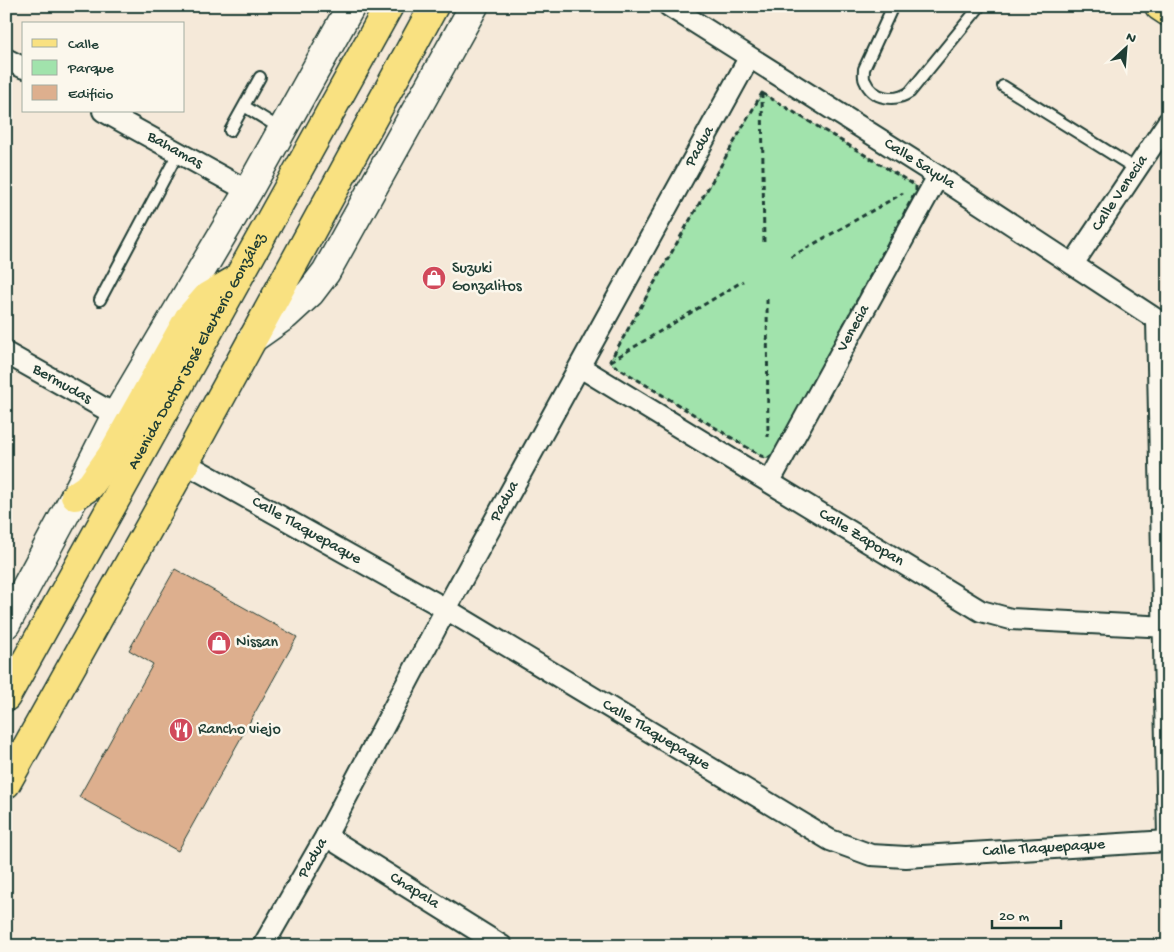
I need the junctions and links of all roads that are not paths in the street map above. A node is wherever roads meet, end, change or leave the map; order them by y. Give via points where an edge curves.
1 (351, 6) edge
2 (389, 6) edge
3 (434, 6) edge
4 (474, 6) edge
5 (668, 6) edge
6 (893, 6) edge
7 (980, 6) edge
8 (1159, 6) edge
9 (1168, 12) edge
10 (749, 58) junction
11 (6, 59) edge
12 (22, 67) edge
13 (260, 77) dead end
14 (1003, 86) dead end
15 (244, 106) junction
16 (105, 112) edge
17 (1168, 122) edge
18 (282, 129) junction
19 (230, 131) dead end
20 (178, 153) junction
21 (1136, 169) junction
22 (938, 176) junction
23 (248, 191) junction
24 (1073, 264) junction
25 (237, 278) junction
26 (100, 300) dead end
27 (1163, 324) edge
28 (252, 339) junction
29 (6, 354) edge
30 (580, 367) junction
31 (116, 415) junction
32 (185, 463) junction
33 (770, 481) junction
34 (75, 496) junction
35 (446, 609) junction
36 (6, 624) edge
37 (1166, 627) edge
38 (6, 697) edge
39 (6, 784) edge
40 (326, 836) junction
41 (1168, 836) edge
42 (1168, 841) edge
43 (263, 946) edge
44 (502, 946) edge

1 - 18 main road, Avenida Doctor José Eleuterio González
2 - 25 main road, Avenida Doctor José Eleuterio González
3 - 28 main road
4 - 28 main road via 326,272 310,293
5 - 10 street, Calle Sayula
6 - 7 lane via 864,69 864,80 870,89 891,99 910,92
8 - 9 main road
10 - 22 street, Calle Sayula
10 - 30 street, Padua
11 - 12 street
13 - 15 lane
14 - 21 lane
15 - 18 lane
15 - 19 lane
16 - 20 street, Bahamas
17 - 21 street, Calle Venecia
18 - 23 main road, Avenida Doctor José Eleuterio González
20 - 23 street, Bahamas
20 - 26 lane
21 - 24 street, Calle Venecia
22 - 24 street, Calle Sayula
22 - 33 street, Venecia
23 - 31 main road, Avenida Doctor José Eleuterio González
24 - 27 street, Calle Sayula
25 - 34 main road via 208,296 188,319 111,456 90,486
25 - 38 main road, Avenida Doctor José Eleuterio González
27 - 37 street
28 - 32 main road
29 - 31 street, Bermudas
30 - 33 street, Calle Zapopan
30 - 35 street, Padua
31 - 34 main road, Avenida Doctor José Eleuterio González
32 - 35 street, Calle Tlaquepaque
32 - 39 main road
33 - 37 street, Calle Zapopan via 981,611 1011,619
34 - 36 main road, Avenida Doctor José Eleuterio González
35 - 40 street, Padua
35 - 42 street, Calle Tlaquepaque via 830,840 871,855 906,857
37 - 41 street
40 - 43 street, Padua
40 - 44 street, Chapala

